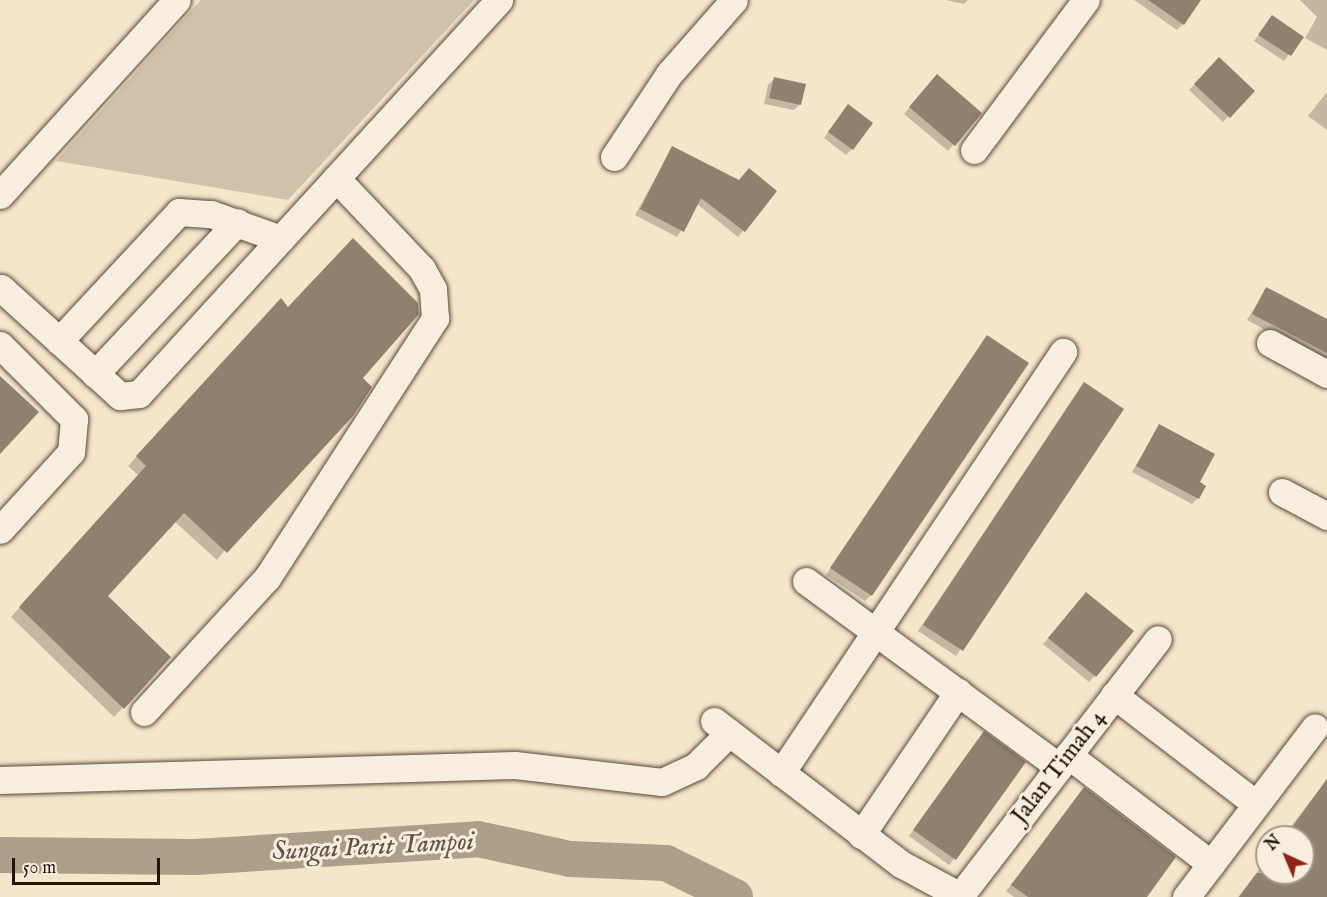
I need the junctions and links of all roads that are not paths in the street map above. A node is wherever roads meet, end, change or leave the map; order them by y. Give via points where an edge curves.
1 (177, 0) edge
2 (499, 0) edge
3 (734, 0) edge
4 (1086, 0) edge
5 (974, 150) dead end
6 (614, 156) dead end
7 (336, 178) junction
8 (0, 195) edge
9 (237, 222) junction
10 (281, 239) junction
11 (1, 288) edge
12 (59, 341) junction
13 (1270, 343) dead end
14 (0, 345) edge
15 (1063, 352) dead end
16 (94, 374) junction
17 (1327, 374) edge
18 (1282, 492) dead end
19 (1327, 516) edge
20 (0, 530) edge
21 (806, 581) dead end
22 (877, 631) junction
23 (1158, 639) dead end
24 (957, 692) junction
25 (1114, 695) junction
26 (144, 712) dead end
27 (1315, 727) dead end
28 (1063, 761) junction
29 (781, 773) junction
30 (0, 780) edge
31 (1256, 804) junction
32 (861, 834) junction
33 (1211, 864) junction
34 (961, 897) edge
35 (1186, 897) edge

1 - 8 street
2 - 7 street
3 - 6 street via 669,74
4 - 5 street
7 - 10 street
7 - 26 street via 422,269 433,289 435,318 267,578
9 - 10 street
9 - 12 street via 201,212 178,212
9 - 16 street
10 - 16 street via 139,394 120,396
11 - 12 street
12 - 16 street
13 - 17 street
14 - 20 street via 74,418 71,452
15 - 22 street
18 - 19 street
21 - 22 street
22 - 24 street
22 - 29 street
23 - 25 street, Jalan Timah 4
24 - 28 street
24 - 32 street
25 - 28 street, Jalan Timah 4
25 - 31 street
27 - 31 street
28 - 33 street
28 - 34 street, Jalan Timah 4
29 - 30 street via 721,727 696,766 662,782 515,765
29 - 32 street
31 - 33 street
32 - 34 street via 901,864
33 - 35 street

